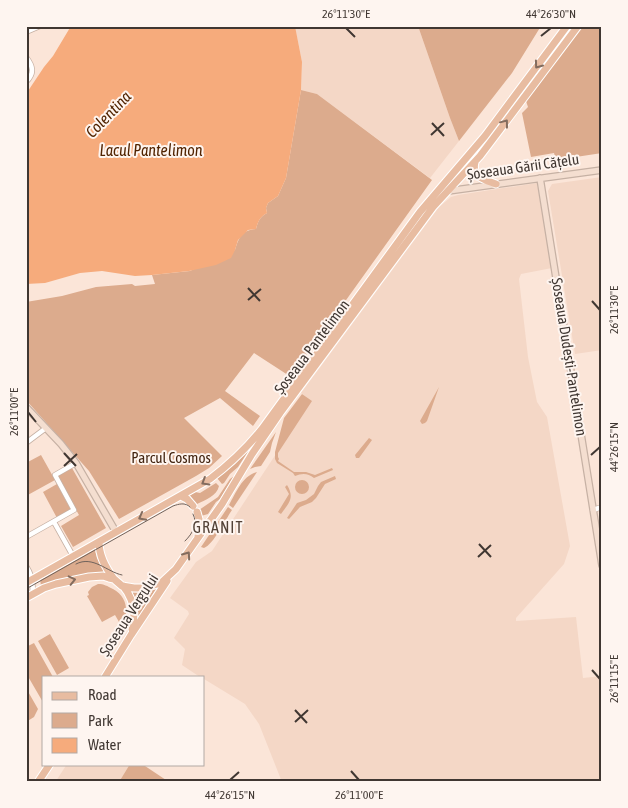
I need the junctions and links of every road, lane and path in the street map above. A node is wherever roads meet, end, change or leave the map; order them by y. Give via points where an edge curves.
1 (40, 26) edge
2 (567, 26) edge
3 (578, 26) edge
4 (26, 32) edge
5 (26, 57) edge
6 (26, 82) edge
7 (476, 162) junction
8 (602, 170) edge
9 (540, 178) junction
10 (446, 181) junction
11 (496, 184) junction
12 (448, 191) junction
13 (434, 195) junction
14 (26, 407) edge
15 (46, 428) junction
16 (26, 443) edge
17 (76, 463) junction
18 (180, 496) junction
19 (602, 507) edge
20 (593, 510) junction
21 (54, 522) junction
22 (116, 532) junction
23 (26, 537) edge
24 (196, 541) junction
25 (98, 542) junction
26 (73, 556) junction
27 (602, 565) edge
28 (26, 566) edge
29 (176, 569) junction
30 (114, 579) junction
31 (29, 581) edge
32 (122, 586) junction
33 (29, 596) edge
34 (131, 634) junction
35 (106, 676) edge
36 (49, 766) edge
37 (38, 782) edge

1 - 4 street
2 -> 10 main road, Șoseaua Pantelimon via 485,136
7 -> 3 main road, Șoseaua Pantelimon
5 - 6 street via 32,73
7 - 11 main road via 476,174
7 - 12 main road, Șoseaua Pantelimon
8 - 9 street, Șoseaua Gării Cățelu
9 - 11 street, Șoseaua Gării Cățelu
9 - 20 street, Șoseaua Dudești-Pantelimon
10 - 12 main road, Șoseaua Gării Cățelu
10 - 13 main road, Șoseaua Pantelimon
11 - 12 street, Șoseaua Gării Cățelu
12 - 13 main road, Șoseaua Gării Cățelu
12 - 24 main road, Șoseaua Pantelimon via 424,218 280,413
13 -> 18 main road, Șoseaua Pantelimon via 256,436 228,466
14 - 15 street
15 - 16 street
15 - 17 street
17 - 21 street via 55,475 74,510
17 - 22 street
18 -> 22 main road, Șoseaua Pantelimon
18 - 24 main road via 195,509 200,523
19 - 20 street
20 - 27 street, Șoseaua Dudești-Pantelimon
21 - 23 street
21 - 26 street
22 - 25 main road, Șoseaua Pantelimon
29 -> 24 main road, Șoseaua Pantelimon
25 - 26 main road, Șoseaua Pantelimon
25 - 30 main road via 103,563
26 - 31 main road, Șoseaua Pantelimon
28 - 31 street via 31,574
29 - 32 main road, Șoseaua Pantelimon via 155,586 139,589
29 - 34 main road, Șoseaua Vergului
30 - 32 main road
33 -> 30 main road via 79,578 97,576
31 - 33 street via 33,588
32 - 34 main road via 133,604
34 - 35 main road, Șoseaua Vergului
36 - 37 main road

